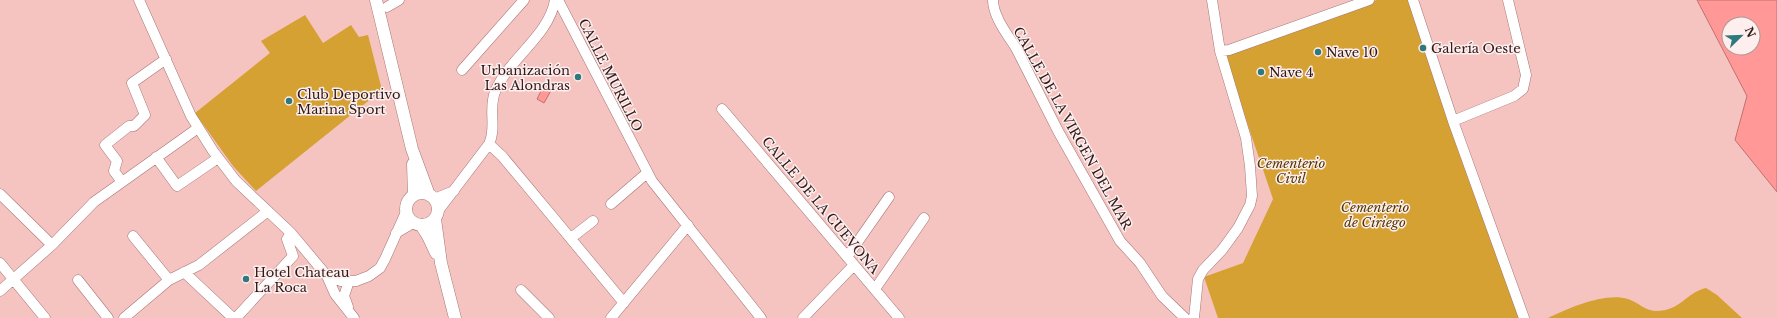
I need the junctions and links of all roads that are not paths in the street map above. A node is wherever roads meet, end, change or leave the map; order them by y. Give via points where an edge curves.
1 (139, 0) edge
2 (376, 0) edge
3 (399, 0) edge
4 (524, 0) edge
5 (555, 0) edge
6 (558, 0) edge
7 (993, 0) edge
8 (1212, 0) edge
9 (1369, 0) edge
10 (1413, 0) edge
11 (1508, 0) edge
12 (387, 7) dead end
13 (551, 16) junction
14 (567, 18) junction
15 (1220, 51) junction
16 (166, 59) junction
17 (462, 70) dead end
18 (722, 109) dead end
19 (1453, 121) junction
20 (198, 128) junction
21 (489, 144) junction
22 (412, 148) junction
23 (156, 157) junction
24 (218, 158) junction
25 (647, 173) junction
26 (122, 182) junction
27 (454, 190) junction
28 (0, 194) edge
29 (414, 195) junction
30 (889, 196) dead end
31 (431, 197) junction
32 (612, 204) dead end
33 (268, 211) junction
34 (406, 212) junction
35 (437, 215) junction
36 (924, 218) dead end
37 (593, 220) dead end
38 (417, 224) junction
39 (688, 225) junction
40 (291, 233) junction
41 (396, 233) junction
42 (133, 236) dead end
43 (571, 238) junction
44 (52, 245) junction
45 (847, 257) junction
46 (0, 263) edge
47 (441, 263) junction
48 (854, 265) junction
49 (184, 272) junction
50 (14, 279) junction
51 (78, 280) dead end
52 (169, 280) junction
53 (349, 281) junction
54 (335, 284) junction
55 (875, 289) junction
56 (521, 290) dead end
57 (0, 292) edge
58 (624, 303) junction
59 (351, 315) edge
60 (760, 317) edge
61 (45, 318) edge
62 (108, 318) edge
63 (124, 318) edge
64 (234, 318) edge
65 (455, 318) edge
66 (549, 318) edge
67 (612, 318) edge
68 (803, 318) edge
69 (899, 318) edge
70 (1185, 318) edge
71 (1194, 318) edge
72 (1524, 318) edge

1 - 16 street
2 - 22 main road
3 - 12 street
4 - 17 street
5 - 13 street
6 - 14 street, CALLE MURILLO
7 - 70 street, CALLE DE LA VIRGEN DEL MAR via 1002,26 1116,234 1162,296
8 - 15 street
9 - 15 street
10 - 19 street
11 - 19 street via 1526,75 1523,89 1514,96
13 - 14 street, CALLE MURILLO via 562,15
13 - 21 street via 495,92 492,105 492,138
14 - 25 street, CALLE MURILLO
15 - 71 street via 1246,138 1252,196 1238,228 1198,279
16 - 20 street
16 - 26 street via 132,83 145,115 134,126 129,126 105,145 117,161 114,171
18 - 45 street, CALLE DE LA CUEVONA
19 - 72 street
20 - 23 street
20 - 24 street
21 - 27 street
21 - 43 street
22 - 29 main road
22 - 31 main road
23 - 24 street via 178,186
23 - 26 street
24 - 33 street via 236,181
25 - 32 street
25 - 39 street, CALLE MURILLO
26 - 44 street via 94,202
27 - 31 street
27 - 35 street
28 - 44 street
29 - 31 main road
29 - 34 main road via 407,204
30 - 45 street
31 - 35 main road via 438,204
33 - 40 street
33 - 49 street via 199,265
34 - 38 main road
34 - 41 street
35 - 38 main road via 429,224
35 - 47 main road
36 - 55 street
37 - 43 street
38 - 41 street
38 - 47 main road via 428,236
39 - 58 street
39 - 60 street, CALLE MURILLO
40 - 54 street
40 - 64 street via 287,239 293,256
41 - 53 street via 380,268 369,276
42 - 52 street
43 - 58 street
44 - 50 street
45 - 48 street, CALLE DE LA CUEVONA
46 - 50 street
47 - 65 main road
48 - 55 street, CALLE DE LA CUEVONA
48 - 68 street
49 - 52 street
49 - 64 street
50 - 57 street
50 - 61 street
51 - 62 street
52 - 63 street
53 - 54 street
53 - 59 street via 344,296
54 - 59 street via 335,294
55 - 69 street, CALLE DE LA CUEVONA
56 - 66 street
58 - 67 street

